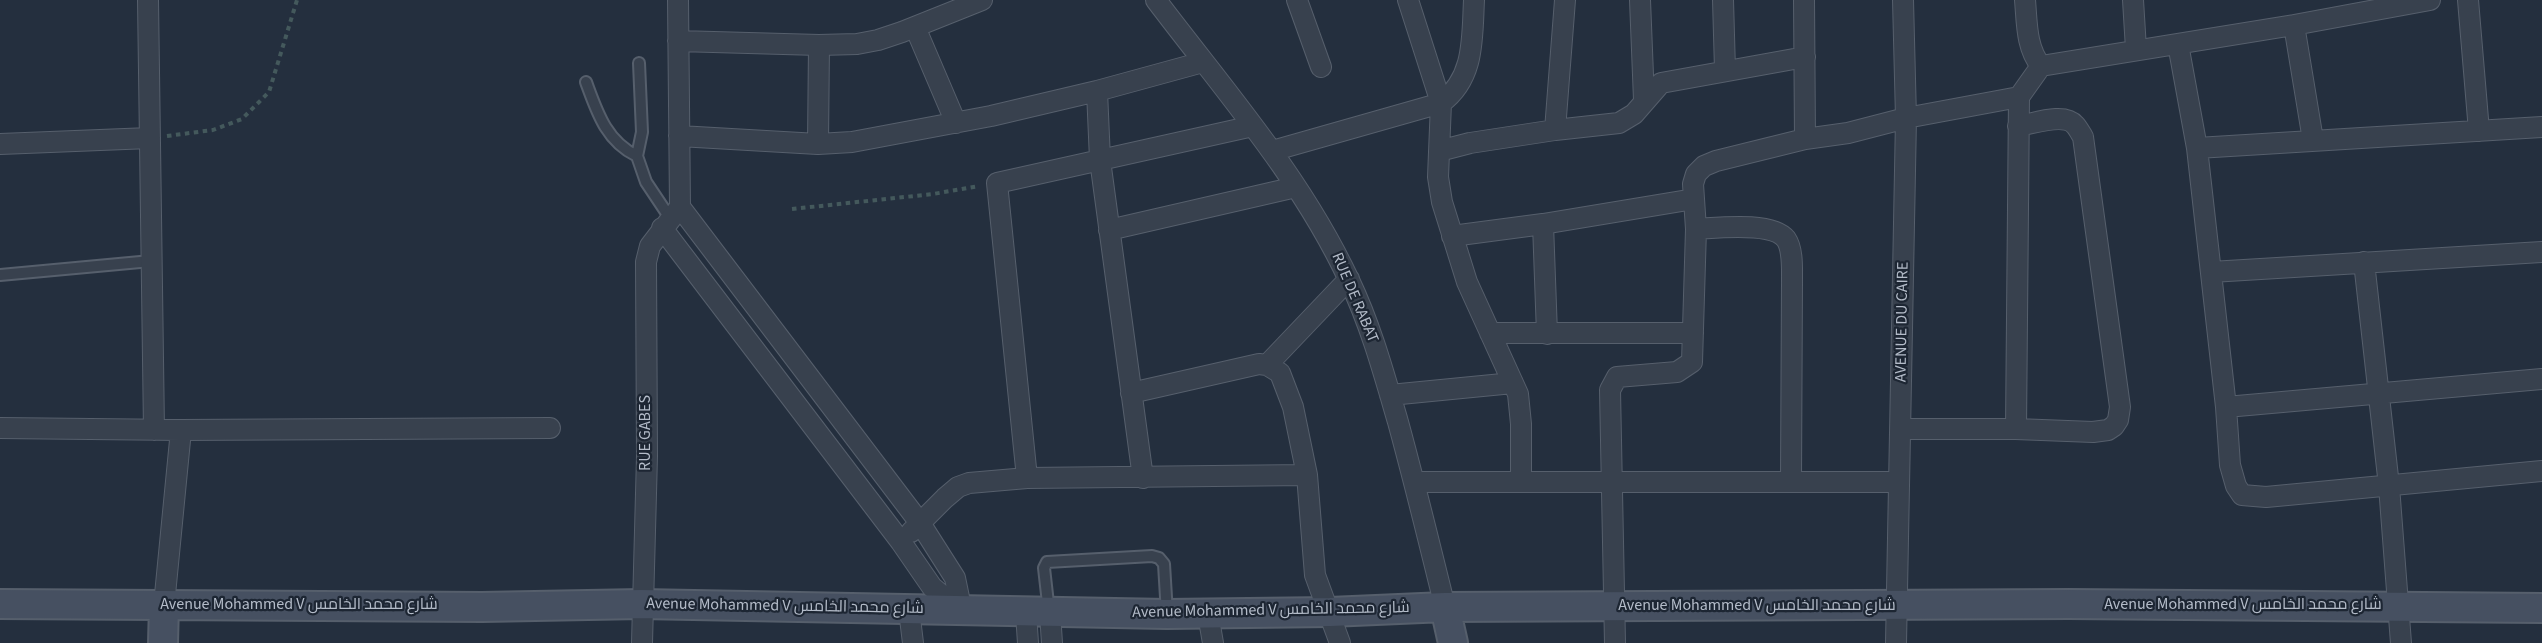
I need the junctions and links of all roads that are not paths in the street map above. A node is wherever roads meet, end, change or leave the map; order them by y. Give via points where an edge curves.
1 (148, 0) edge
2 (678, 0) edge
3 (982, 0) edge
4 (1156, 0) edge
5 (1298, 0) edge
6 (1408, 0) edge
7 (1474, 0) edge
8 (1565, 0) edge
9 (1640, 0) edge
10 (1724, 0) edge
11 (1804, 0) edge
12 (1904, 0) edge
13 (2025, 0) edge
14 (2133, 0) edge
15 (2430, 0) edge
16 (2468, 0) edge
17 (2294, 25) junction
18 (915, 27) junction
19 (678, 41) junction
20 (2178, 44) junction
21 (819, 45) junction
22 (2136, 49) junction
23 (1805, 57) junction
24 (1203, 62) junction
25 (639, 63) dead end
26 (2041, 66) junction
27 (1321, 67) dead end
28 (1725, 70) junction
29 (585, 82) dead end
30 (1097, 91) junction
31 (2019, 97) junction
32 (1644, 100) junction
33 (1442, 103) junction
34 (1906, 118) junction
35 (956, 123) junction
36 (1253, 126) junction
37 (2018, 126) junction
38 (2542, 127) edge
39 (1555, 130) junction
40 (2479, 130) junction
41 (680, 135) junction
42 (150, 138) junction
43 (1805, 139) junction
44 (2313, 140) junction
45 (0, 144) edge
46 (818, 144) junction
47 (2197, 148) junction
48 (1272, 151) junction
49 (1438, 151) junction
50 (637, 156) junction
51 (1100, 160) junction
52 (1296, 188) junction
53 (1694, 199) junction
54 (671, 217) junction
55 (1543, 224) junction
56 (1696, 229) junction
57 (1109, 230) junction
58 (1452, 236) junction
59 (2542, 252) edge
60 (151, 261) junction
61 (2364, 262) junction
62 (2211, 272) junction
63 (0, 275) edge
64 (1349, 279) junction
65 (1490, 333) junction
66 (1694, 333) junction
67 (1547, 334) junction
68 (1267, 365) junction
69 (2542, 379) edge
70 (1513, 383) junction
71 (1131, 393) junction
72 (2379, 393) junction
73 (1390, 395) junction
74 (2226, 407) junction
75 (0, 428) edge
76 (550, 428) dead end
77 (1901, 429) junction
78 (2016, 429) junction
79 (154, 430) junction
80 (181, 430) junction
81 (2542, 471) edge
82 (1306, 475) junction
83 (1027, 478) junction
84 (1143, 478) junction
85 (1521, 481) junction
86 (1791, 481) junction
87 (1414, 482) junction
88 (1898, 482) junction
89 (1612, 483) junction
90 (2389, 486) junction
91 (920, 523) junction
92 (901, 542) junction
93 (641, 603) junction
94 (0, 604) edge
95 (164, 604) junction
96 (1614, 606) junction
97 (1895, 606) junction
98 (2399, 606) junction
99 (1446, 607) junction
100 (2542, 608) edge
101 (909, 610) junction
102 (962, 612) junction
103 (1330, 612) junction
104 (1038, 613) junction
105 (1167, 614) junction
106 (1208, 614) junction
107 (163, 643) edge
108 (642, 643) edge
109 (913, 643) edge
110 (1028, 643) edge
111 (1052, 643) edge
112 (1213, 643) edge
113 (1340, 643) edge
114 (1454, 643) edge
115 (1615, 643) edge
116 (1896, 643) edge
117 (2401, 643) edge

1 - 42 street
2 - 19 street
3 - 18 street
4 - 24 street, RUE DE RABAT
5 - 27 street
6 - 33 street
7 - 33 street via 1470,57 1462,83
8 - 39 street
9 - 32 street
10 - 28 street
11 - 23 street
12 - 34 street, AVENUE DU CAIRE
13 - 26 street via 2029,40
14 - 22 street
15 - 17 street
16 - 40 street
17 - 20 street
17 - 44 street
18 - 21 street via 878,40
18 - 35 street
19 - 21 street
19 - 41 street
20 - 22 street
20 - 47 street
21 - 46 street
22 - 26 street
23 - 28 street
23 - 43 street
24 - 30 street
24 - 36 street, RUE DE RABAT
25 - 50 lane via 642,132
26 - 31 street
28 - 32 street via 1661,83
29 - 50 lane via 601,123 622,149
30 - 35 street
30 - 51 street
31 - 34 street
31 - 37 street
32 - 39 street via 1634,114 1619,123
33 - 48 street
33 - 49 street
34 - 43 street
34 - 77 street, AVENUE DU CAIRE
35 - 46 street via 852,142
36 - 48 street, RUE DE RABAT
36 - 51 street
37 - 78 street
37 - 78 street via 2068,120 2083,137 2120,407 2118,420 2108,430
38 - 40 street
39 - 49 street
40 - 44 street
41 - 46 street
41 - 54 street
42 - 45 street
42 - 60 street
43 - 53 street via 1704,166 1696,174
44 - 47 street
47 - 62 street
48 - 52 street, RUE DE RABAT
49 - 58 street via 1438,177
50 - 54 lane via 646,182
51 - 57 street
51 - 83 street via 997,183
52 - 57 street
52 - 64 street, RUE DE RABAT
53 - 55 street
53 - 56 street
54 - 91 street
54 - 92 street
54 - 93 street, RUE GABES via 647,253 646,262 647,456
55 - 58 street
55 - 67 street
56 - 66 street
56 - 86 street via 1755,227 1774,231 1786,239 1792,280
57 - 71 street
58 - 65 street
59 - 61 street
60 - 63 lane
60 - 79 street
61 - 62 street
61 - 72 street
62 - 74 street
64 - 68 street
64 - 73 street, RUE DE RABAT via 1370,329
65 - 67 street
65 - 70 street
66 - 67 street
66 - 89 street via 1692,362 1685,368 1677,372 1624,375 1613,382
68 - 71 street
68 - 82 street via 1280,373 1287,386 1302,441
69 - 72 street
70 - 73 street
70 - 85 street via 1521,424
71 - 84 street
72 - 74 street
72 - 90 street
73 - 87 street, RUE DE RABAT
74 - 90 street via 2230,465 2242,495 2266,497
75 - 79 street
76 - 80 street
77 - 78 street
77 - 88 street, AVENUE DU CAIRE
79 - 80 street
80 - 95 street
81 - 90 street
82 - 84 street
82 - 103 street via 1315,574
83 - 84 street
83 - 91 street via 969,483 958,488
85 - 87 street
85 - 89 street
86 - 88 street
86 - 89 street
87 - 99 street, RUE DE RABAT
88 - 97 street, AVENUE DU CAIRE
89 - 96 street
90 - 98 street
91 - 92 street
91 - 102 street via 955,578
92 - 102 street via 932,587
93 - 95 main road, Avenue Mohammed V شارع محمد الخامس via 482,607
93 - 101 main road, Avenue Mohammed V شارع محمد الخامس
93 - 108 street, RUE GABES
94 - 95 main road, Avenue Mohammed V شارع محمد الخامس
95 - 107 main road
96 - 97 main road, Avenue Mohammed V شارع محمد الخامس
96 - 99 main road, Avenue Mohammed V شارع محمد الخامس
96 - 115 street
97 - 98 main road, Avenue Mohammed V شارع محمد الخامس
97 - 116 street, AVENUE DU CAIRE
98 - 100 main road, Avenue Mohammed V شارع محمد الخامس
98 - 117 street
99 - 103 main road, Avenue Mohammed V شارع محمد الخامس
99 - 114 main road, RUE DE RABAT
101 - 102 main road, Avenue Mohammed V شارع محمد الخامس
101 - 109 street
102 - 104 main road, Avenue Mohammed V شارع محمد الخامس
103 - 106 main road, Avenue Mohammed V شارع محمد الخامس
103 - 113 street
104 - 105 main road, Avenue Mohammed V شارع محمد الخامس
104 - 105 lane via 1047,562 1152,556 1164,564
104 - 110 street
104 - 111 street
105 - 106 main road, Avenue Mohammed V شارع محمد الخامس
106 - 112 street

